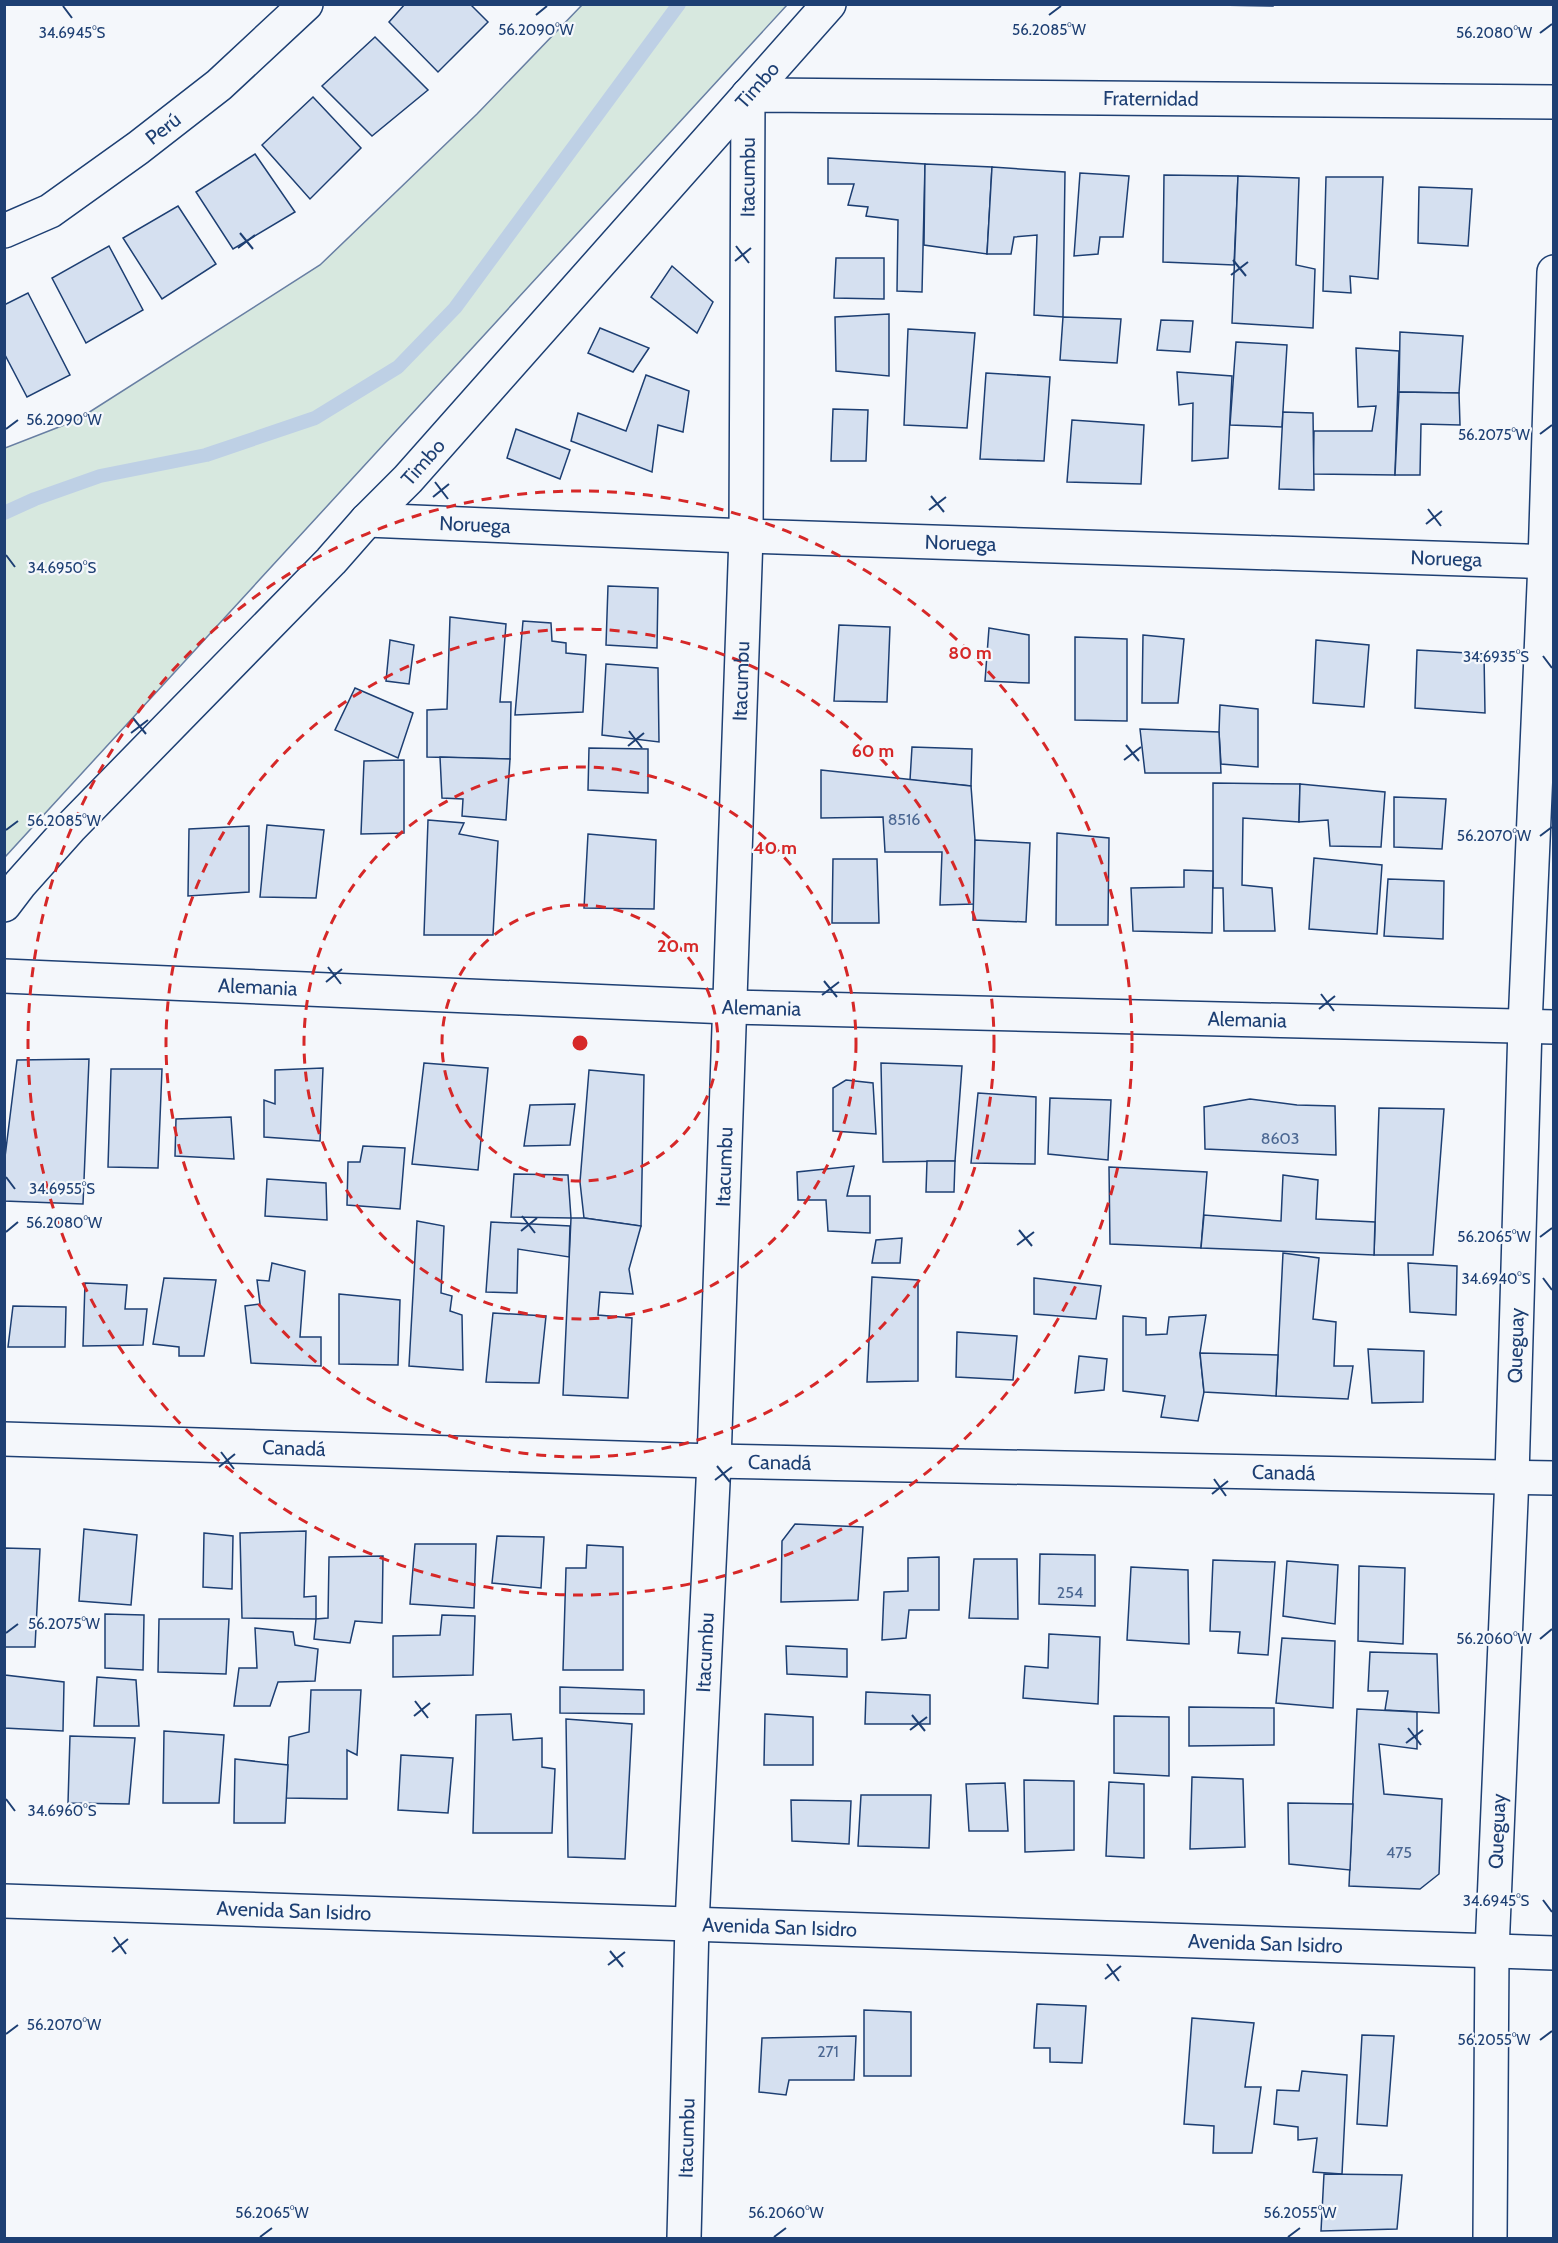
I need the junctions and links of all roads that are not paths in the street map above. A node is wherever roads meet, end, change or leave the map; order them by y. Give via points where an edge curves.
1 (306, 4) edge
2 (829, 4) edge
3 (748, 95) junction
4 (1554, 102) edge
5 (4, 231) edge
6 (1554, 272) edge
7 (367, 520) junction
8 (746, 536) junction
9 (1549, 562) edge
10 (4, 905) edge
11 (4, 976) edge
12 (728, 1007) junction
13 (1539, 1027) edge
14 (4, 1439) edge
15 (714, 1461) junction
16 (1512, 1476) junction
17 (1554, 1478) edge
18 (4, 1901) edge
19 (692, 1924) junction
20 (1492, 1951) junction
21 (1554, 1953) edge
22 (684, 2238) edge
23 (1490, 2238) edge

1 - 5 street, Perú via 219,85 138,148 50,211
2 - 3 street, Timbo
3 - 4 street, Fraternidad
3 - 7 street, Timbo via 408,479
3 - 8 street, Itacumbu
6 - 9 street, Queguay
7 - 8 street, Noruega
7 - 10 street, Timbo via 70,828
8 - 9 street, Noruega
8 - 12 street, Itacumbu
9 - 13 street, Queguay
11 - 12 street, Alemania
12 - 13 street, Alemania
12 - 15 street, Itacumbu
13 - 16 street, Queguay
14 - 15 street, Canadá
15 - 16 street, Canadá
15 - 19 street, Itacumbu
16 - 17 street, Canadá
16 - 20 street, Queguay
18 - 19 street, Avenida San Isidro
19 - 20 street, Avenida San Isidro
19 - 22 street, Itacumbu
20 - 21 street, Avenida San Isidro
20 - 23 street, Queguay

